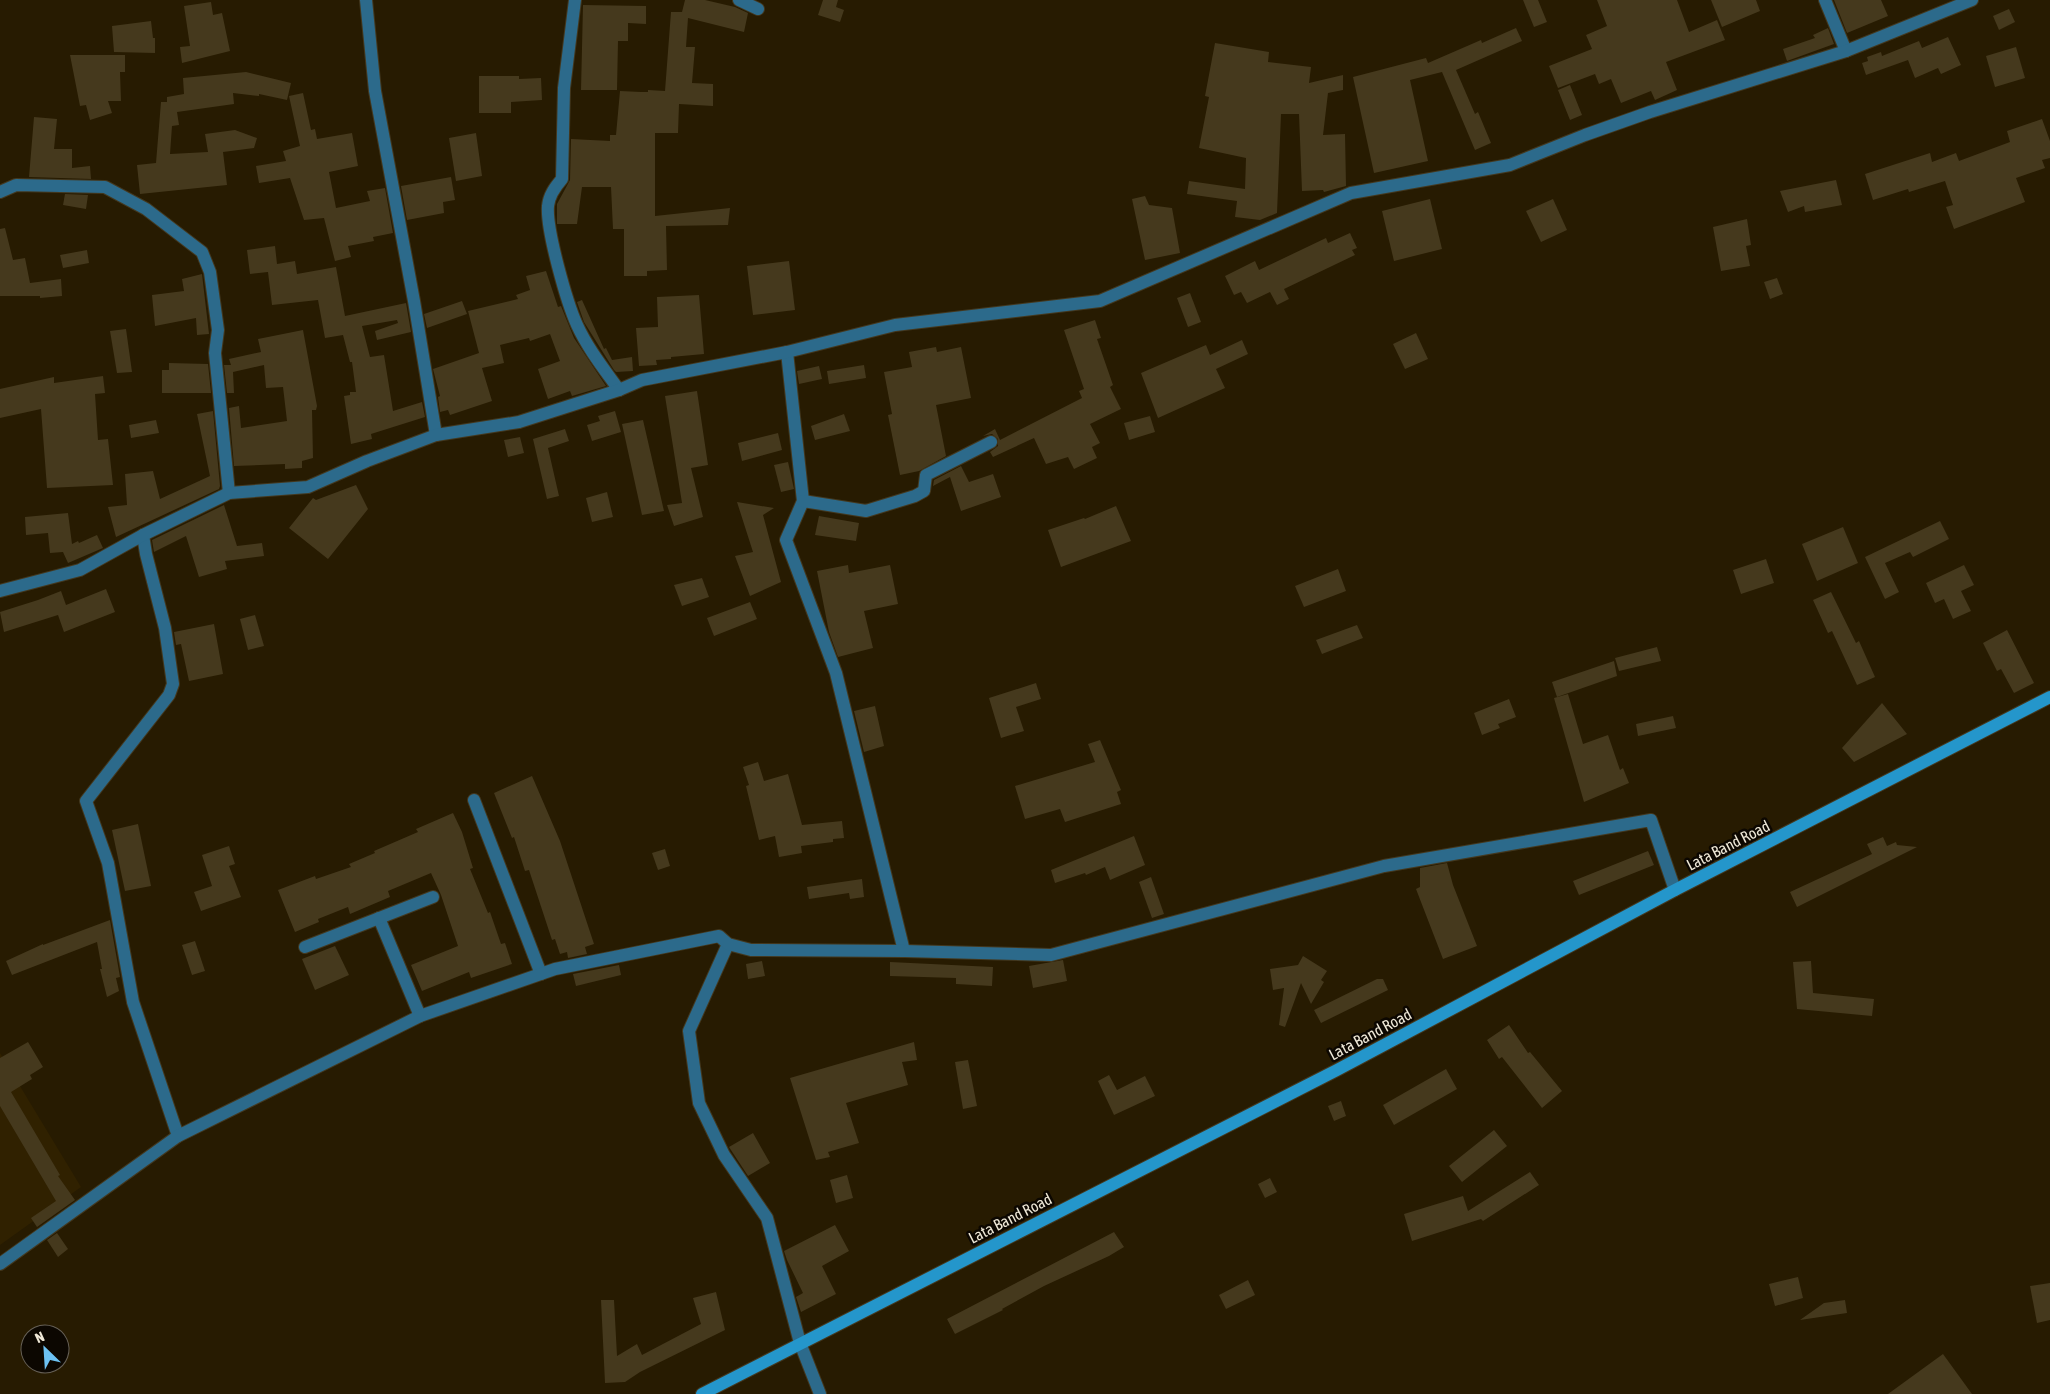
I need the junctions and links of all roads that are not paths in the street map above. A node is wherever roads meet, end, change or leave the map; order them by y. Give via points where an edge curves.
1 (366, 0) edge
2 (576, 0) edge
3 (739, 0) edge
4 (1825, 0) edge
5 (1972, 0) edge
6 (758, 8) dead end
7 (1846, 51) junction
8 (0, 192) edge
9 (787, 352) junction
10 (619, 390) junction
11 (436, 435) junction
12 (991, 442) dead end
13 (229, 492) junction
14 (803, 501) junction
15 (143, 535) junction
16 (0, 590) edge
17 (2050, 697) edge
18 (474, 800) dead end
19 (1675, 890) junction
20 (433, 897) dead end
21 (379, 918) junction
22 (728, 944) junction
23 (305, 947) dead end
24 (904, 951) junction
25 (541, 974) junction
26 (420, 1016) junction
27 (178, 1136) junction
28 (0, 1264) edge
29 (800, 1343) junction
30 (702, 1394) edge
31 (820, 1394) edge

1 - 11 street via 375,91
2 - 10 street via 564,88 562,179 554,188 548,206 550,230 577,324 594,357
3 - 6 street
4 - 7 street
5 - 7 street
7 - 9 street via 1650,112 1510,165 1351,193 1100,301 895,326
8 - 13 street via 16,185 105,187 146,209 202,252 210,272 218,330 215,353
9 - 10 street via 642,380
9 - 14 street
10 - 11 street via 519,422
11 - 13 street via 308,487
12 - 14 street via 926,475 924,491 915,496 866,511
13 - 15 street
14 - 24 street via 786,540 836,673
15 - 16 street via 80,570
15 - 27 street via 165,628 173,684 169,695 86,801 108,862 133,1002
17 - 19 main road, Lata Band Road
18 - 25 street
19 - 24 street via 1651,820 1384,866 1051,955
19 - 29 main road, Lata Band Road via 1337,1070
20 - 21 street
21 - 23 street
21 - 26 street
22 - 24 street via 751,950
22 - 25 street via 719,936
22 - 29 street via 689,1030 699,1103 724,1155 767,1218
25 - 26 street
26 - 27 street
27 - 28 street
29 - 30 main road, Lata Band Road
29 - 31 street

